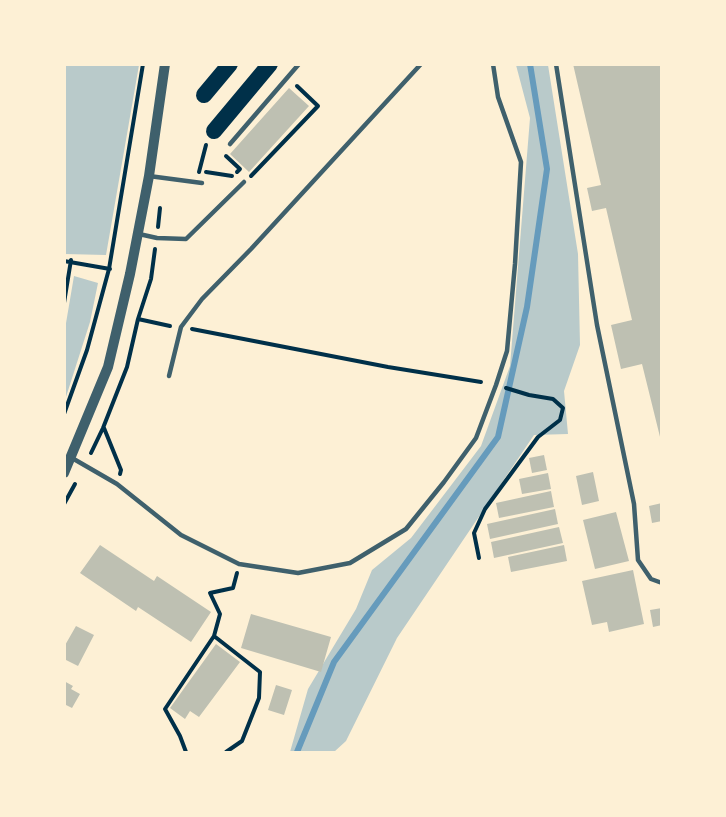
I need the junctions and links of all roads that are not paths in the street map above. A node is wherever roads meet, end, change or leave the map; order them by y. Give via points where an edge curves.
1 (165, 64) edge
2 (230, 64) edge
3 (270, 64) edge
4 (299, 64) edge
5 (421, 64) edge
6 (493, 64) edge
7 (556, 64) edge
8 (204, 95) dead end
9 (211, 136) road end
10 (230, 144) dead end
11 (149, 176) junction
12 (244, 182) road end
13 (202, 183) dead end
14 (138, 234) junction
15 (169, 376) dead end
16 (72, 458) junction
17 (64, 473) edge
18 (662, 583) edge

1 - 11 street
2 - 8 highway
3 - 9 highway
4 - 10 lane
5 - 15 lane via 202,299 181,327
6 - 16 lane via 498,97 521,162 507,351 476,438 406,530 350,563 298,573 239,564 181,535 117,484
7 - 18 lane via 597,325 634,504 638,560 651,579
11 - 13 lane
11 - 14 street
12 - 14 lane via 186,239
14 - 16 street via 108,367
16 - 17 street

